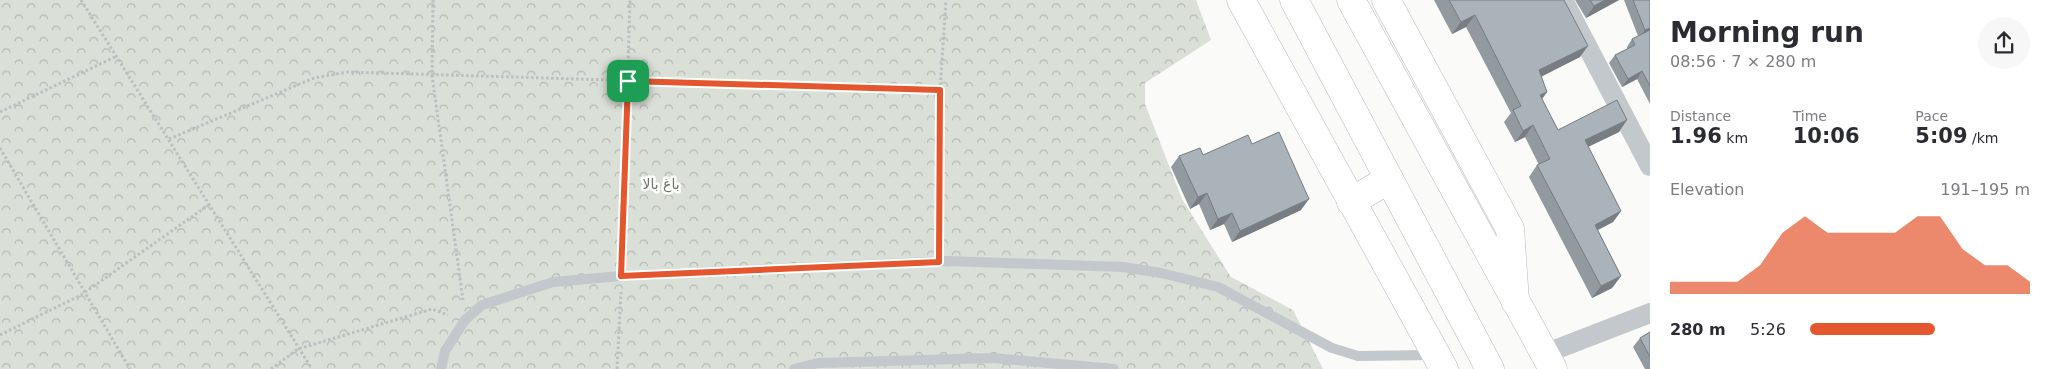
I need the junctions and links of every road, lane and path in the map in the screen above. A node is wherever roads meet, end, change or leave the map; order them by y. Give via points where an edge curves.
1 (81, 0) edge
2 (432, 0) edge
3 (630, 0) edge
4 (946, 0) edge
5 (1242, 0) edge
6 (1294, 0) edge
7 (1351, 0) edge
8 (1386, 0) edge
9 (1563, 0) edge
10 (117, 56) junction
11 (432, 75) junction
12 (628, 81) junction
13 (940, 90) junction
14 (0, 112) edge
15 (169, 139) junction
16 (0, 148) edge
17 (1650, 166) edge
18 (1390, 179) junction
19 (1352, 202) junction
20 (210, 204) junction
21 (939, 262) junction
22 (621, 276) junction
23 (84, 293) junction
24 (1515, 301) junction
25 (1650, 313) edge
26 (466, 320) junction
27 (0, 335) edge
28 (298, 349) junction
29 (1548, 362) edge
30 (1437, 364) edge
31 (130, 369) edge
32 (271, 369) edge
33 (312, 369) edge
34 (441, 369) edge
35 (617, 369) edge
36 (794, 369) edge
37 (1114, 369) edge
38 (1490, 369) edge

1 - 10 path
2 - 11 path
3 - 12 path
4 - 13 path
5 - 19 main road
6 - 18 main road
7 - 24 main road
8 - 24 main road via 1510,229
9 - 17 street
10 - 14 path
10 - 15 path
11 - 12 path
11 - 15 path via 348,72 314,78
11 - 26 path
12 - 13 path
12 - 22 path
13 - 21 path
15 - 20 path
16 - 23 path
18 - 19 main road
18 - 38 main road
19 - 30 main road
20 - 23 path
20 - 28 path
21 - 22 lane
21 - 30 lane via 1123,267 1161,273 1218,287 1332,348 1358,356
22 - 26 lane via 553,282 482,305
22 - 35 path
23 - 27 path
23 - 31 path
24 - 29 main road
25 - 29 street
26 - 28 path via 432,309
26 - 34 lane via 445,351
28 - 32 path
28 - 33 path
36 - 37 lane via 818,363 993,358

